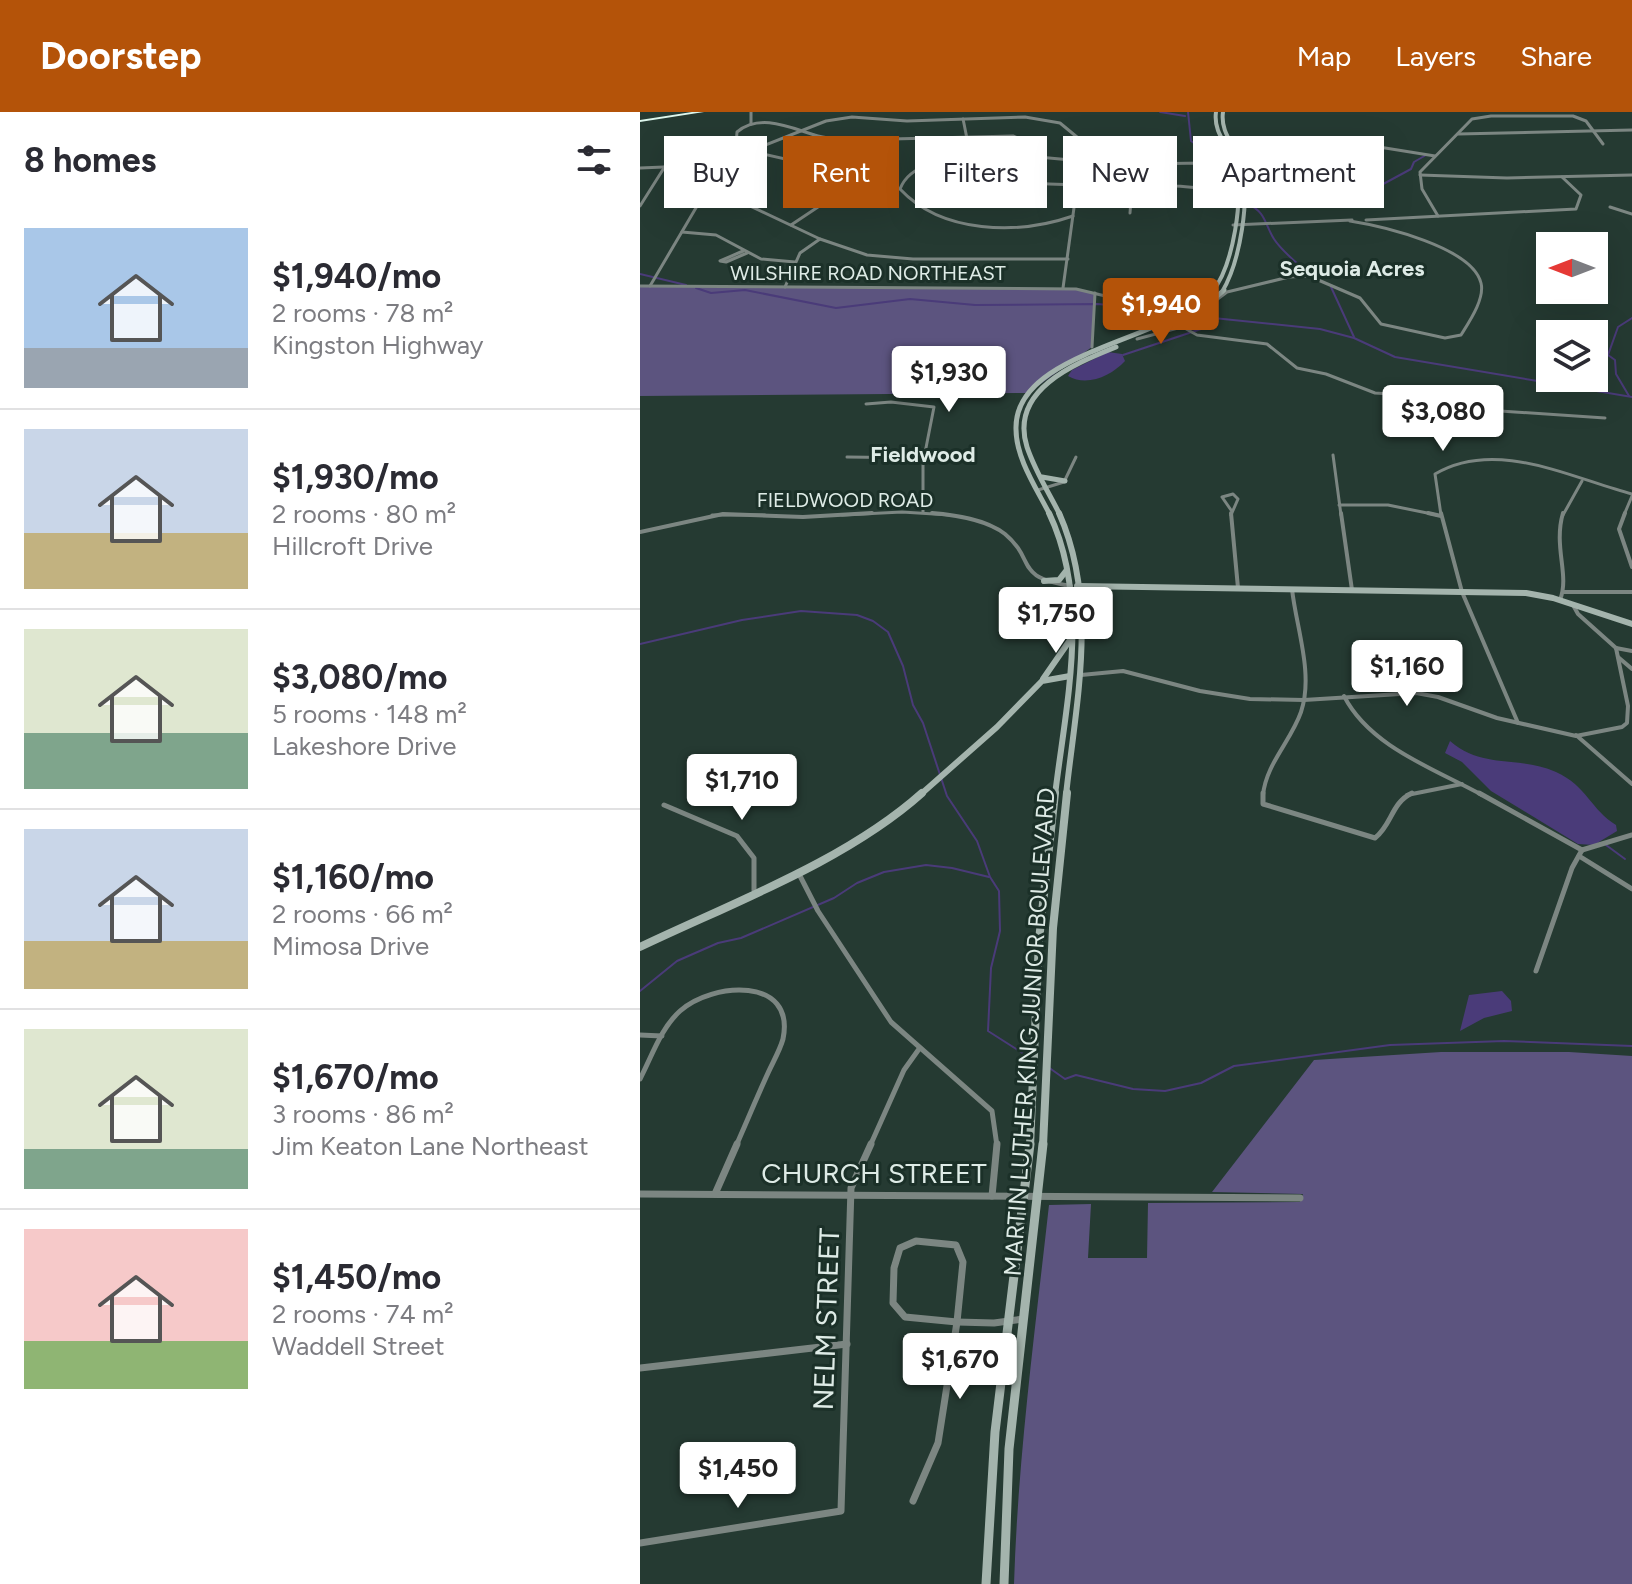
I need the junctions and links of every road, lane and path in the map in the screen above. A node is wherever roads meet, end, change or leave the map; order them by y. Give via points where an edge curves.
1 (678, 112) edge
2 (702, 112) edge
3 (751, 112) edge
4 (1216, 112) edge
5 (1223, 112) edge
6 (640, 119) edge
7 (963, 119) junction
8 (751, 124) junction
9 (1632, 130) edge
10 (800, 131) junction
11 (1593, 131) junction
12 (1457, 134) junction
13 (736, 136) edge
14 (820, 136) edge
15 (967, 136) edge
16 (1080, 136) edge
17 (1220, 136) edge
18 (1226, 136) edge
19 (1603, 144) dead end
20 (767, 145) edge
21 (1384, 148) edge
22 (1435, 156) junction
23 (640, 166) edge
24 (664, 167) edge
25 (664, 168) edge
26 (915, 172) edge
27 (1420, 175) junction
28 (1632, 175) edge
29 (1562, 177) junction
30 (640, 195) edge
31 (646, 195) junction
32 (915, 203) edge
33 (640, 206) edge
34 (1610, 207) dead end
35 (696, 208) edge
36 (754, 208) edge
37 (816, 208) edge
38 (923, 208) edge
39 (1075, 208) edge
40 (1131, 208) edge
41 (1235, 208) edge
42 (1242, 208) edge
43 (1130, 213) dead end
44 (1632, 214) edge
45 (1074, 216) junction
46 (1438, 216) junction
47 (1350, 221) junction
48 (1050, 223) junction
49 (1252, 224) junction
50 (791, 225) junction
51 (1233, 225) junction
52 (1240, 225) junction
53 (1072, 228) junction
54 (682, 232) junction
55 (820, 239) junction
56 (1237, 244) junction
57 (746, 252) junction
58 (1068, 259) junction
59 (795, 262) junction
60 (640, 286) edge
61 (650, 286) junction
62 (1227, 286) junction
63 (785, 287) junction
64 (1063, 288) junction
65 (1235, 290) junction
66 (1095, 293) junction
67 (1203, 309) junction
68 (1186, 316) junction
69 (1173, 322) junction
70 (1185, 329) junction
71 (1137, 339) junction
72 (1092, 347) dead end
73 (866, 404) dead end
74 (1605, 418) dead end
75 (1333, 455) dead end
76 (847, 457) dead end
77 (1076, 457) dead end
78 (924, 458) junction
79 (1042, 477) junction
80 (1065, 481) junction
81 (1582, 481) junction
82 (1058, 485) junction
83 (1047, 488) junction
84 (1038, 490) junction
85 (1632, 495) edge
86 (1051, 497) junction
87 (1339, 505) junction
88 (1231, 510) dead end
89 (923, 512) junction
90 (1441, 516) junction
91 (640, 532) edge
92 (1632, 567) edge
93 (1067, 568) junction
94 (1044, 581) junction
95 (1071, 586) junction
96 (1081, 586) junction
97 (1095, 587) junction
98 (1238, 588) junction
99 (1292, 589) junction
100 (1352, 590) junction
101 (1462, 592) junction
102 (1564, 592) junction
103 (1632, 592) edge
104 (1082, 600) junction
105 (1560, 600) junction
106 (1573, 605) junction
107 (1632, 624) edge
108 (1073, 635) junction
109 (1616, 648) junction
110 (1632, 651) edge
111 (1617, 656) junction
112 (1632, 669) edge
113 (1081, 675) junction
114 (1069, 676) junction
115 (1042, 681) junction
116 (1344, 696) junction
117 (1304, 700) junction
118 (1519, 724) junction
119 (1576, 735) junction
120 (1462, 784) junction
121 (1632, 784) edge
122 (664, 805) dead end
123 (1632, 835) edge
124 (1580, 853) junction
125 (798, 872) junction
126 (1632, 889) edge
127 (754, 890) junction
128 (640, 947) edge
129 (1536, 971) dead end
130 (640, 1035) edge
131 (662, 1036) junction
132 (919, 1049) junction
133 (640, 1079) edge
134 (640, 1194) edge
135 (715, 1194) junction
136 (851, 1195) junction
137 (992, 1196) junction
138 (1025, 1197) junction
139 (1040, 1197) junction
140 (1300, 1198) dead end
141 (1025, 1319) junction
142 (957, 1321) junction
143 (1008, 1323) junction
144 (847, 1344) junction
145 (640, 1368) edge
146 (913, 1501) dead end
147 (640, 1543) edge
148 (986, 1584) edge
149 (1004, 1584) edge

1 - 6 highway
2 - 6 highway
3 - 8 street
4 - 17 main road
5 - 18 main road
7 - 10 street via 841,118
7 - 15 street
7 - 16 street via 1014,116 1055,122
8 - 10 street via 777,123
8 - 13 street
9 - 11 street
10 - 14 street
10 - 20 street
11 - 12 street
11 - 12 street via 1573,116 1498,116 1472,119
11 - 19 street
12 - 22 street
21 - 22 street
22 - 27 street
23 - 24 street
25 - 31 street
26 - 32 street via 900,189
27 - 29 street
27 - 46 street
28 - 29 street
29 - 46 street via 1581,195 1576,209
30 - 31 street
31 - 33 street
34 - 44 street
35 - 54 street
36 - 50 street
37 - 50 street
38 - 48 street via 976,225
39 - 45 street
40 - 43 street
41 - 51 main road
42 - 52 main road
45 - 48 street
45 - 53 street
46 - 47 street
47 - 49 street
47 - 65 street via 1396,230 1471,268 1481,291 1461,335 1445,338 1381,324 1360,298 1309,276
48 - 53 street
49 - 52 street
49 - 56 street via 1242,228
50 - 55 street
51 - 52 street
51 - 68 main road via 1221,282
52 - 56 main road
53 - 58 street
54 - 57 street via 716,235
54 - 61 street
55 - 58 street via 887,258
55 - 59 street
56 - 62 main road
57 - 57 street via 720,261 726,262
57 - 59 street via 764,260
58 - 64 street
59 - 63 street
60 - 61 street, WILSHIRE ROAD NORTHEAST
61 - 63 street, WILSHIRE ROAD NORTHEAST
62 - 65 street
62 - 67 main road
63 - 64 street, WILSHIRE ROAD NORTHEAST
64 - 66 street, WILSHIRE ROAD NORTHEAST
65 - 67 street
66 - 69 street, WILSHIRE ROAD NORTHEAST via 1143,305
66 - 72 street
67 - 68 main road
68 - 69 main road
69 - 70 street, WILSHIRE ROAD NORTHEAST
69 - 71 main road, MARTIN LUTHER KING JUNIOR BOULEVARD
69 - 84 main road, MARTIN LUTHER KING JUNIOR BOULEVARD via 1065,364 1028,394 1016,420 1016,440
70 - 71 street via 1170,328
70 - 74 street via 1267,344 1297,368 1375,393 1485,410
71 - 79 main road, MARTIN LUTHER KING JUNIOR BOULEVARD via 1069,368 1035,396 1023,431
73 - 78 street via 934,407
75 - 87 street
76 - 78 street
77 - 80 street
78 - 89 street
79 - 80 main road
79 - 83 main road, MARTIN LUTHER KING JUNIOR BOULEVARD
80 - 82 street
81 - 85 street
81 - 90 street via 1504,461 1468,460 1435,474
81 - 102 street via 1568,502 1559,532
82 - 83 street
82 - 86 main road
83 - 84 street
83 - 86 main road, MARTIN LUTHER KING JUNIOR BOULEVARD
84 - 93 main road, MARTIN LUTHER KING JUNIOR BOULEVARD
85 - 92 street via 1619,529
86 - 96 main road, MARTIN LUTHER KING JUNIOR BOULEVARD
87 - 90 street via 1388,505
87 - 100 street
88 - 98 street
89 - 91 street, FIELDWOOD ROAD via 725,514
89 - 94 street, FIELDWOOD ROAD via 1001,530 1013,541 1024,567
90 - 101 street
93 - 94 main road via 1061,579
93 - 95 main road, MARTIN LUTHER KING JUNIOR BOULEVARD
94 - 95 street
95 - 96 main road
95 - 108 main road, MARTIN LUTHER KING JUNIOR BOULEVARD
96 - 97 main road
96 - 104 main road, MARTIN LUTHER KING JUNIOR BOULEVARD
97 - 98 main road
97 - 104 main road
98 - 99 main road
99 - 100 main road
99 - 117 street
100 - 101 main road
101 - 105 main road
101 - 118 street
102 - 103 street
102 - 105 street
104 - 113 main road, MARTIN LUTHER KING JUNIOR BOULEVARD
105 - 106 main road
106 - 107 main road
106 - 109 street
108 - 114 main road, MARTIN LUTHER KING JUNIOR BOULEVARD
108 - 115 main road
109 - 110 street
109 - 111 street
111 - 112 street
111 - 119 street via 1627,723
113 - 114 main road
113 - 117 street via 1123,671 1232,698
113 - 139 main road, MARTIN LUTHER KING JUNIOR BOULEVARD via 1055,902
114 - 115 main road
114 - 138 main road, MARTIN LUTHER KING JUNIOR BOULEVARD via 1041,913
115 - 125 main road via 889,821
116 - 117 street
116 - 118 street via 1432,695
116 - 120 street via 1363,726
117 - 120 street via 1262,798 1267,808 1375,838 1385,832 1399,801 1410,794
118 - 119 street
119 - 121 street
120 - 124 street
122 - 127 street via 737,836 754,858
123 - 124 street
124 - 126 street
124 - 129 street
125 - 127 main road
125 - 132 street via 878,1005
127 - 128 main road
130 - 131 street
131 - 133 street
131 - 135 street via 684,1007 722,988 765,995 781,1014 783,1038
132 - 136 street, NELM STREET via 869,1144
132 - 137 street via 995,1118
134 - 135 street, CHURCH STREET
135 - 136 street, CHURCH STREET
136 - 137 street, CHURCH STREET
136 - 144 street, NELM STREET
137 - 138 street, CHURCH STREET
138 - 139 street, CHURCH STREET
138 - 143 main road, MARTIN LUTHER KING JUNIOR BOULEVARD
139 - 140 street, CHURCH STREET
139 - 141 main road, MARTIN LUTHER KING JUNIOR BOULEVARD
141 - 143 street
141 - 149 main road, MARTIN LUTHER KING JUNIOR BOULEVARD via 1009,1449
142 - 142 street via 963,1262 956,1245 905,1244 895,1258 893,1303 905,1317
142 - 143 street
142 - 146 street via 938,1443
143 - 148 main road, MARTIN LUTHER KING JUNIOR BOULEVARD via 992,1445
144 - 145 street
144 - 147 street, NELM STREET via 841,1511

